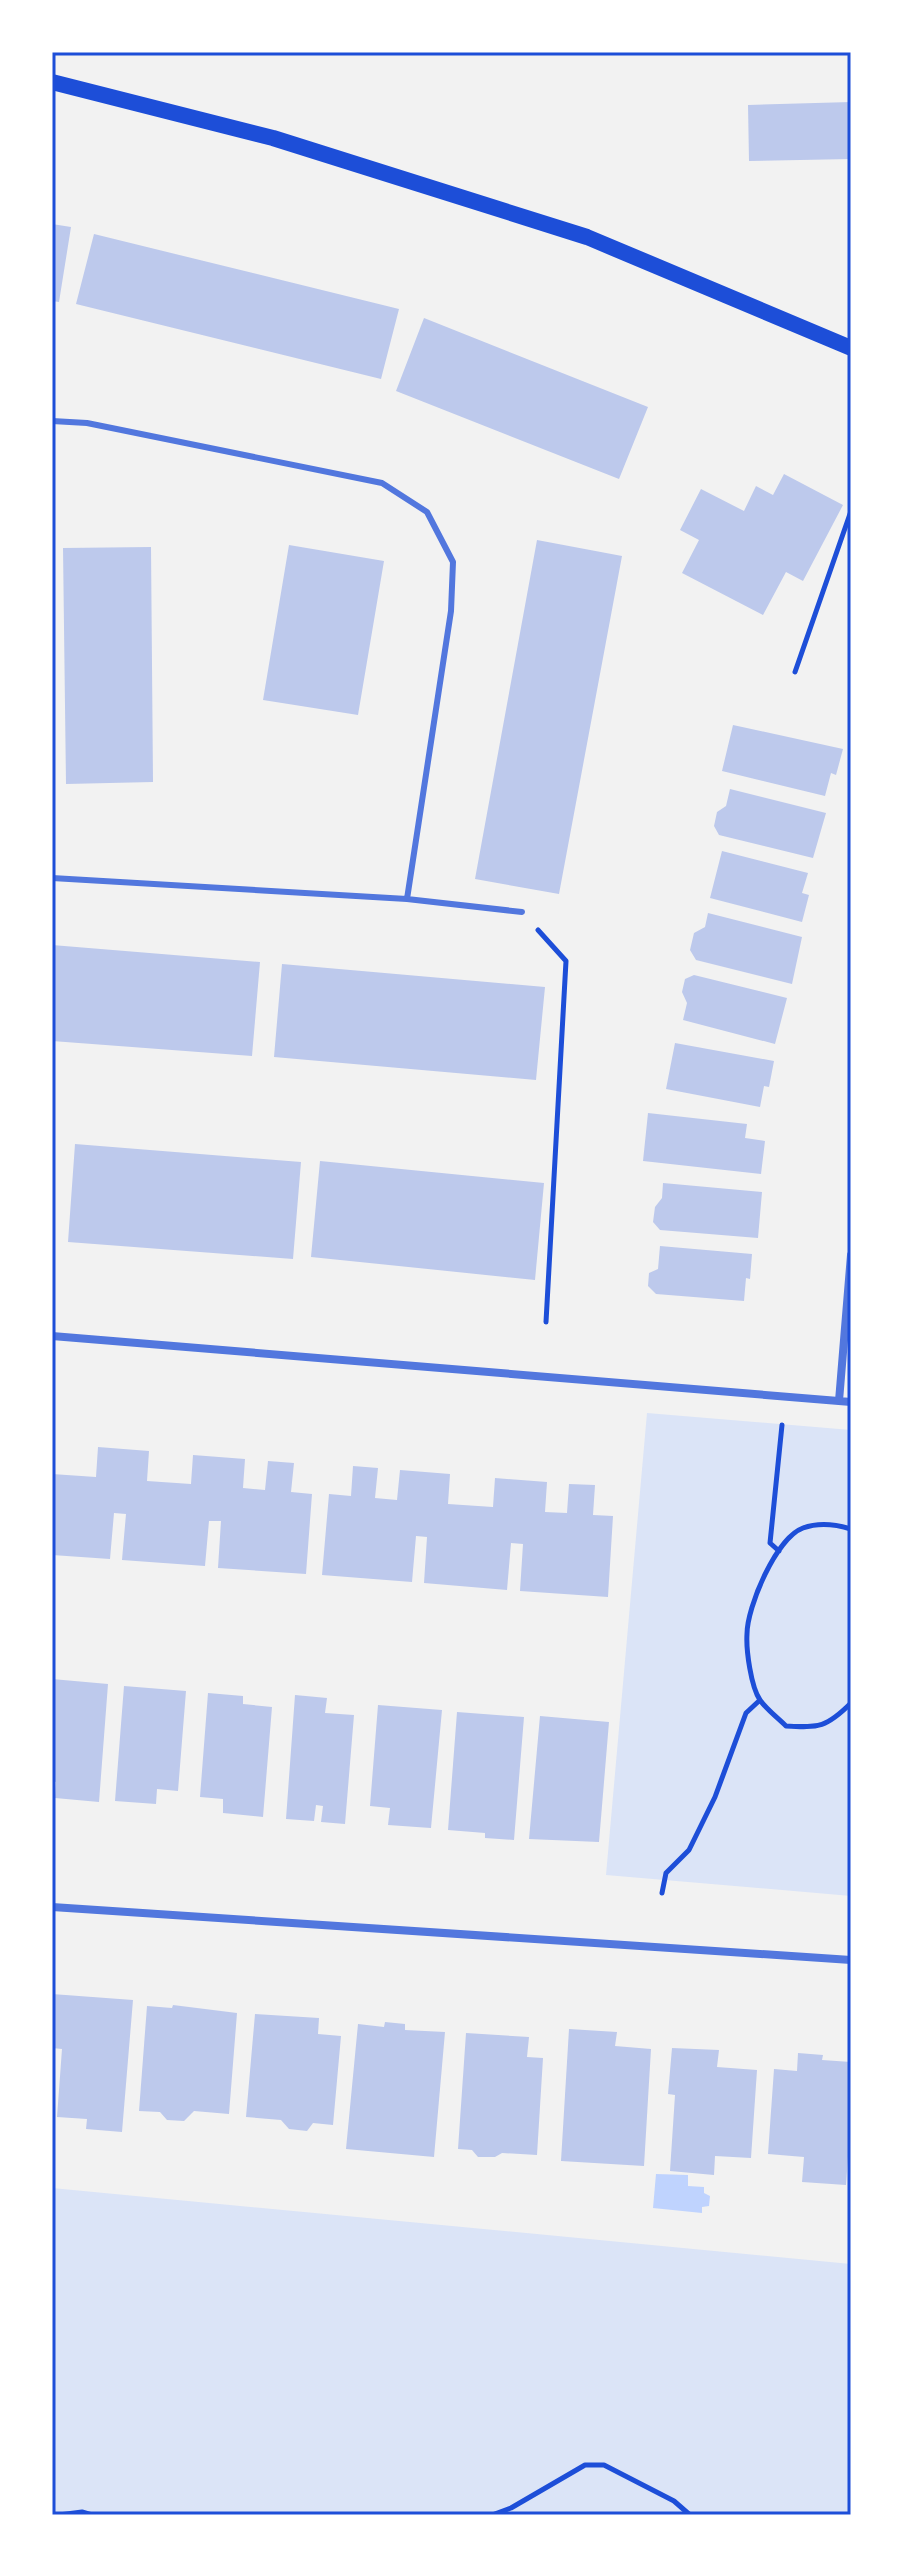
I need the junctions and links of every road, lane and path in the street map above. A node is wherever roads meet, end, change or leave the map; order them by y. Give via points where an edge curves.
1 (52, 82) edge
2 (851, 348) edge
3 (52, 421) edge
4 (851, 511) edge
5 (795, 672) dead end
6 (52, 878) edge
7 (407, 899) junction
8 (522, 912) joint
9 (851, 1255) edge
10 (546, 1322) dead end
11 (52, 1336) edge
12 (784, 1397) junction
13 (839, 1401) junction
14 (851, 1402) edge
15 (851, 1529) edge
16 (779, 1551) junction
17 (760, 1700) junction
18 (851, 1703) edge
19 (662, 1893) dead end
20 (52, 1907) edge
21 (851, 1960) edge
22 (59, 2515) edge
23 (92, 2515) edge
24 (492, 2515) edge
25 (690, 2515) edge

1 - 2 main road via 273,138 587,237
3 - 7 lane via 87,423 382,483 427,512 453,562 451,611
4 - 5 path
6 - 7 lane
7 - 8 lane
8 - 10 path via 566,961
9 - 13 street
11 - 12 street
12 - 13 street
12 - 16 path via 770,1543
13 - 14 street
15 - 16 path via 833,1523 801,1529
16 - 17 path via 761,1583 746,1632
17 - 18 path via 786,1726 816,1728
17 - 19 path via 746,1713 715,1797 689,1850 666,1873
20 - 21 street
22 - 23 path
24 - 25 path via 585,2465 604,2465 674,2501

